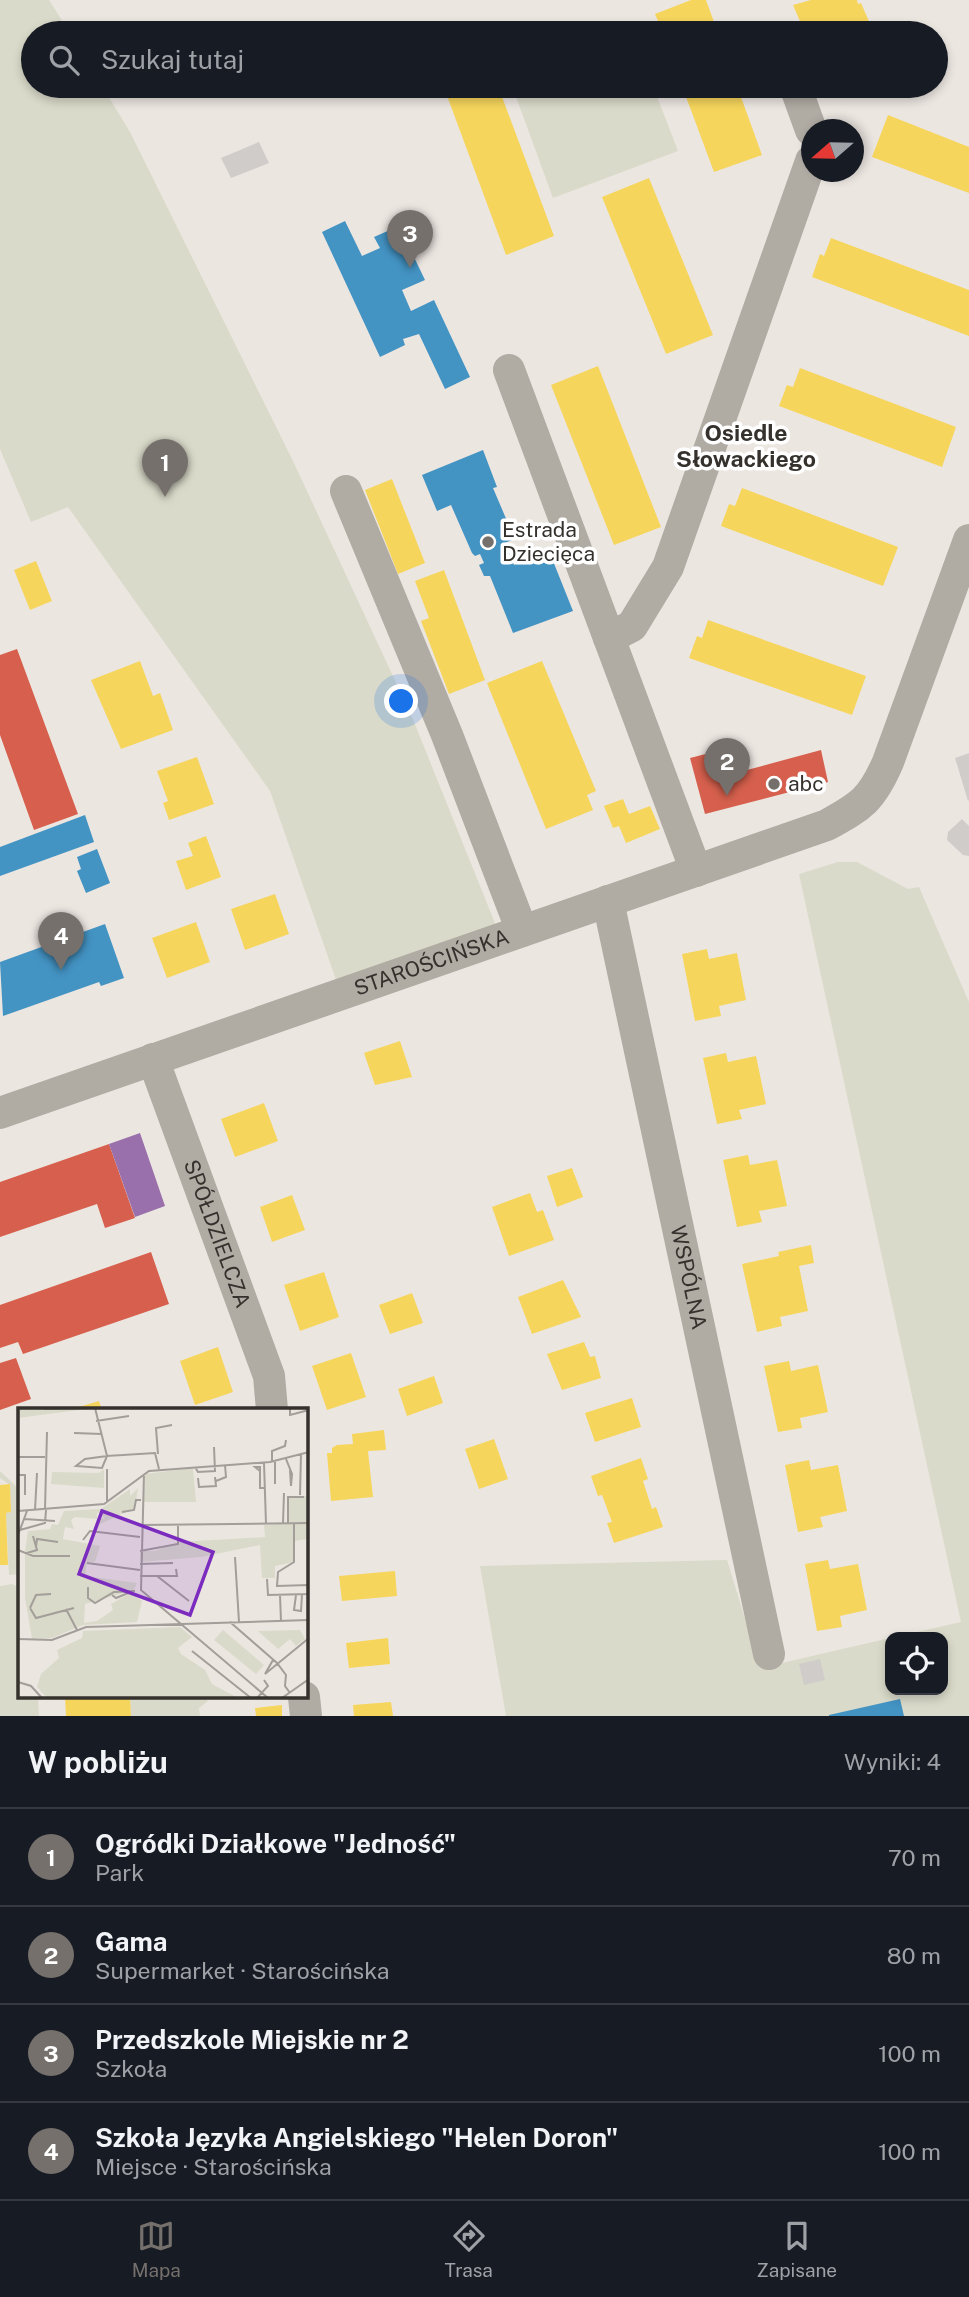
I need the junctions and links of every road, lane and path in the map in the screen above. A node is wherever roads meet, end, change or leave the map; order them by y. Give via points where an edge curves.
1 (799, 98) edge
2 (807, 119) edge
3 (804, 182) edge
4 (509, 370) dead end
5 (346, 491) dead end
6 (969, 540) edge
7 (609, 638) junction
8 (696, 871) junction
9 (608, 901) junction
10 (522, 931) junction
11 (153, 1059) junction
12 (0, 1113) edge
13 (272, 1408) edge
14 (769, 1654) dead end

1 - 2 street
3 - 7 street via 668,567 632,626
4 - 7 street
5 - 10 street
6 - 8 street, STAROŚCIŃSKA via 876,790 860,807 827,825
7 - 8 street
8 - 9 street, STAROŚCIŃSKA
9 - 10 street, STAROŚCIŃSKA
9 - 14 street, WSPÓLNA
10 - 11 street, STAROŚCIŃSKA
11 - 12 street, STAROŚCIŃSKA
11 - 13 street, SPÓŁDZIELCZA via 269,1376

